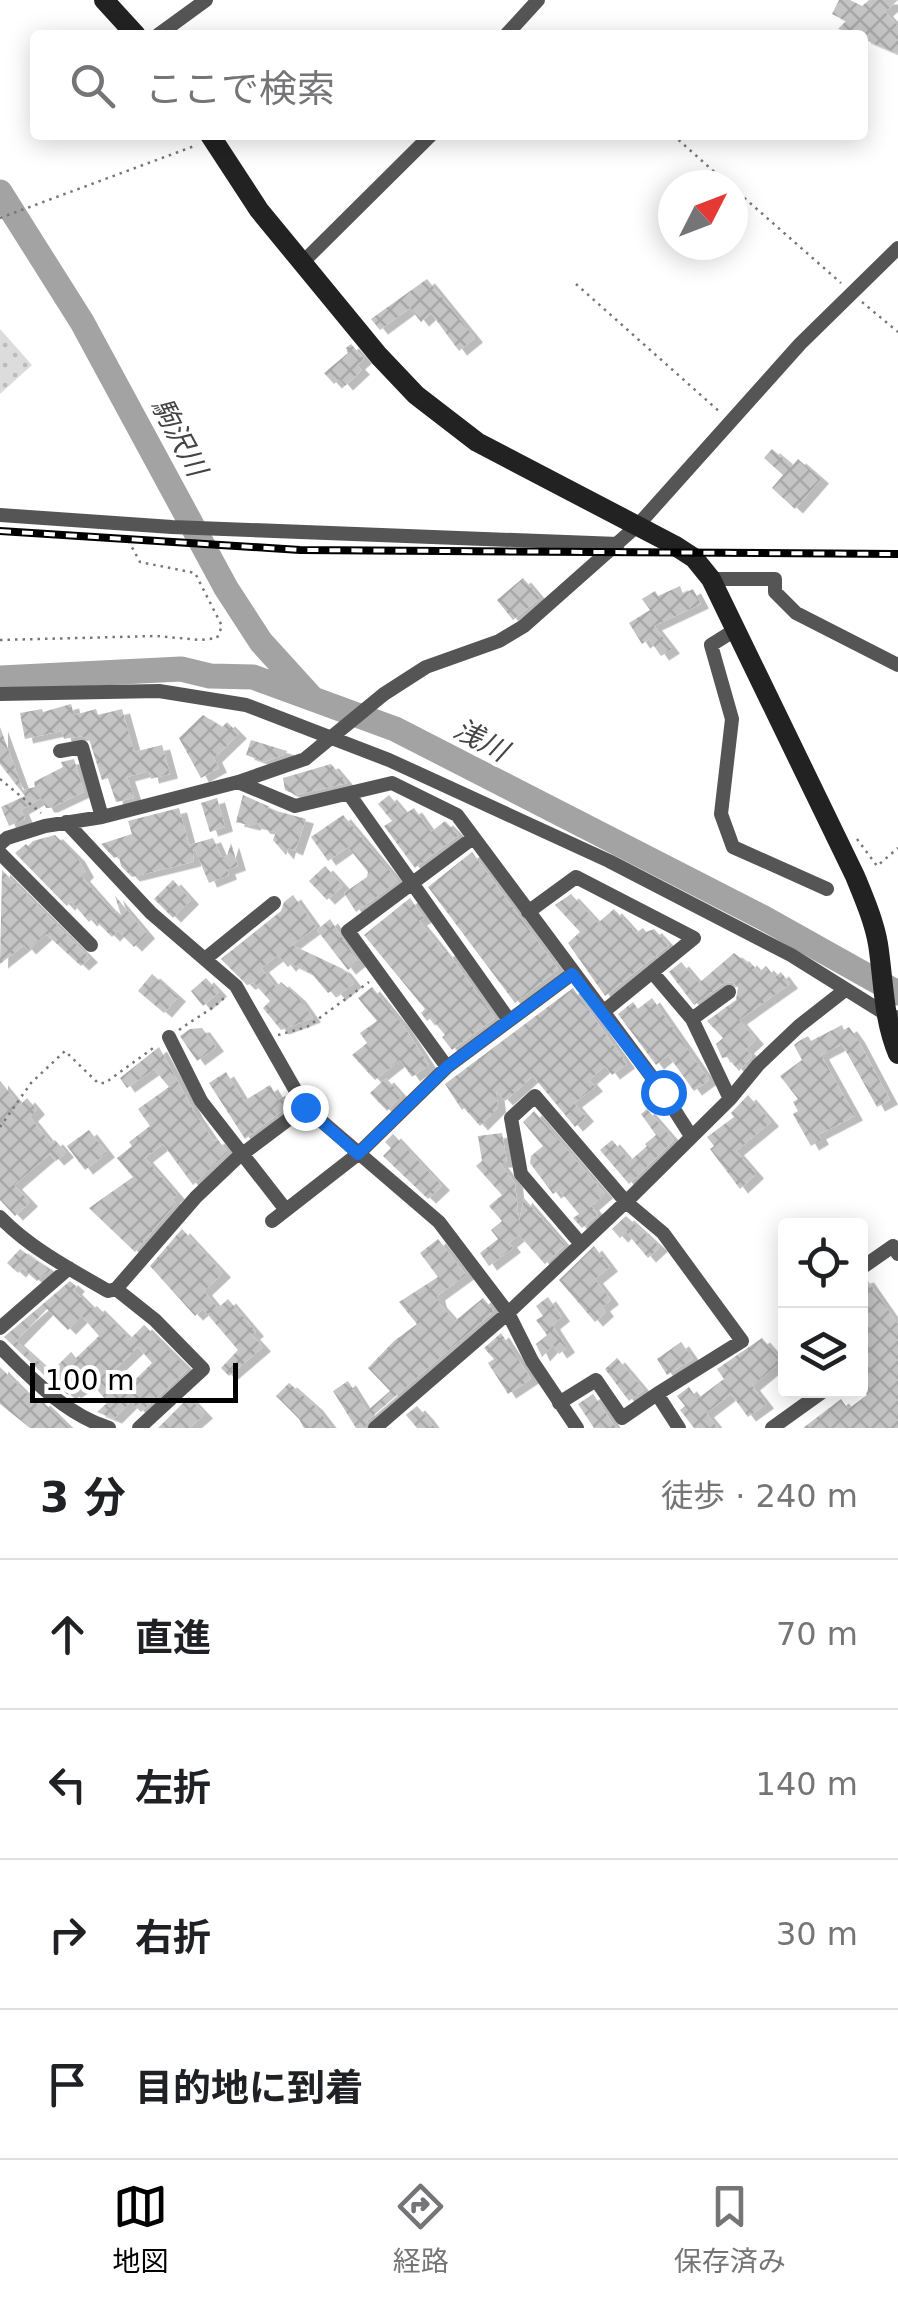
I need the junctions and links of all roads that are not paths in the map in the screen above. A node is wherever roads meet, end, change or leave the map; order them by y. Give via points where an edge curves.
1 (104, 0) edge
2 (206, 0) edge
3 (538, 0) edge
4 (131, 30) edge
5 (165, 30) edge
6 (511, 30) edge
7 (214, 140) edge
8 (426, 140) edge
9 (898, 248) edge
10 (304, 261) junction
11 (0, 515) edge
12 (638, 525) junction
13 (618, 544) junction
14 (711, 579) junction
15 (735, 630) junction
16 (898, 666) edge
17 (0, 694) edge
18 (330, 740) junction
19 (60, 750) dead end
20 (238, 782) junction
21 (349, 794) junction
22 (102, 818) junction
23 (66, 822) junction
24 (473, 838) junction
25 (0, 844) edge
26 (0, 853) edge
27 (411, 883) junction
28 (827, 888) dead end
29 (274, 903) dead end
30 (528, 912) junction
31 (90, 945) dead end
32 (205, 959) junction
33 (652, 972) junction
34 (572, 974) junction
35 (845, 990) junction
36 (729, 992) dead end
37 (603, 1012) junction
38 (888, 1012) edge
39 (692, 1019) junction
40 (509, 1020) junction
41 (169, 1037) road end
42 (898, 1054) edge
43 (447, 1067) junction
44 (730, 1099) junction
45 (305, 1107) junction
46 (691, 1136) junction
47 (358, 1154) junction
48 (242, 1155) junction
49 (626, 1202) junction
50 (286, 1210) junction
51 (0, 1218) edge
52 (272, 1221) dead end
53 (581, 1244) junction
54 (898, 1254) edge
55 (868, 1264) edge
56 (70, 1268) junction
57 (116, 1289) junction
58 (508, 1314) junction
59 (0, 1328) edge
60 (0, 1347) edge
61 (657, 1394) junction
62 (814, 1398) edge
63 (559, 1403) junction
64 (109, 1428) edge
65 (139, 1428) edge
66 (375, 1428) edge
67 (576, 1428) edge
68 (679, 1428) edge
69 (772, 1428) edge

1 - 4 street
2 - 5 street
3 - 6 street
7 - 10 street via 259,210
8 - 10 street
9 - 12 street
10 - 12 street via 416,395 477,442
11 - 13 street
12 - 13 street
12 - 14 street via 694,558
13 - 18 street via 524,626 426,666
14 - 15 street
14 - 16 street via 775,580 774,592 796,612
15 - 28 street via 711,645 732,719 721,814 733,848
15 - 38 street via 855,876 878,943
17 - 18 street via 159,692 209,698 246,704
18 - 20 street via 305,759
18 - 35 street via 389,760 609,862 791,955
19 - 22 street via 82,747
20 - 21 street via 295,806
20 - 22 street
21 - 24 street via 392,783 457,815
21 - 27 street
22 - 23 street
23 - 25 street
23 - 32 street via 151,913
24 - 27 street
24 - 30 street
26 - 31 street
27 - 40 street
27 - 43 street via 348,932
29 - 32 street
30 - 33 street via 576,878 694,938
30 - 34 street
32 - 45 street via 236,986
33 - 37 street
33 - 39 street
34 - 37 street
34 - 40 street
35 - 38 street
35 - 44 street via 772,1052
36 - 39 street
37 - 46 street
38 - 42 street
39 - 44 street
40 - 43 street
41 - 48 street via 200,1101
43 - 47 street
44 - 46 street
45 - 47 street
45 - 48 street
46 - 49 street
47 - 50 street
47 - 58 street via 439,1222
48 - 50 street
48 - 57 street
49 - 53 street
49 - 53 street via 534,1096 511,1118 522,1174
49 - 61 street via 662,1232 742,1341
50 - 52 street
51 - 56 street
53 - 58 street
54 - 55 street via 892,1246
56 - 57 street via 108,1291
56 - 59 street
57 - 65 street via 203,1369
58 - 63 street
58 - 66 street
60 - 64 street via 46,1392
61 - 63 street via 622,1418 596,1380
61 - 68 street
62 - 69 street
63 - 67 street

